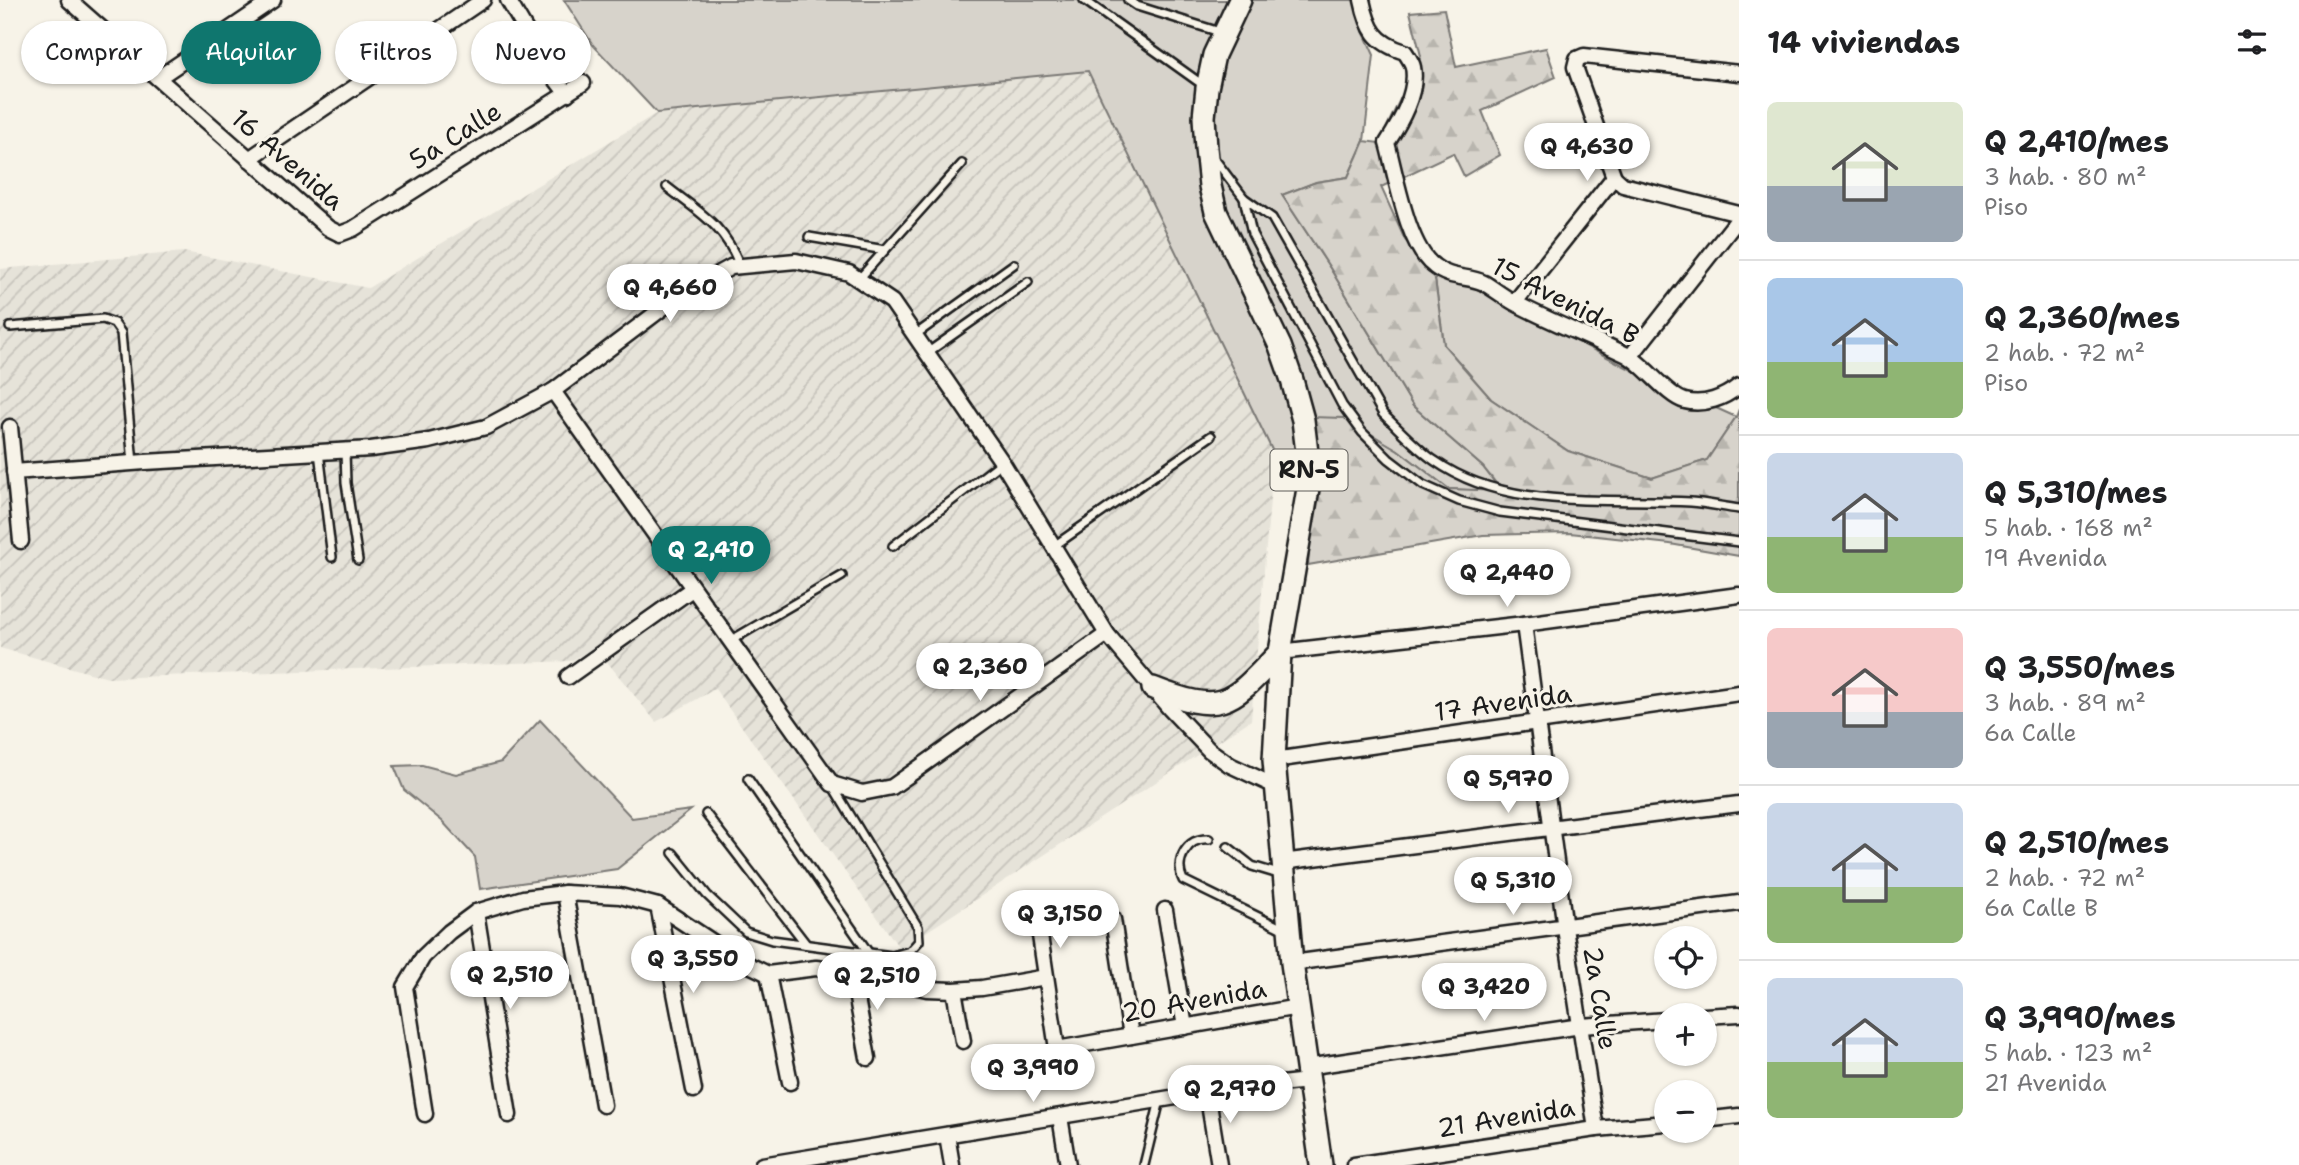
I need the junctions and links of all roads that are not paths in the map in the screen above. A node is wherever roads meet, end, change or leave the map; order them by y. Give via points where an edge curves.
1 (69, 0) edge
2 (273, 0) edge
3 (483, 0) edge
4 (508, 0) edge
5 (1084, 0) edge
6 (1128, 0) edge
7 (1362, 0) edge
8 (1237, 1) edge
9 (93, 21) edge
10 (1224, 33) junction
11 (167, 72) edge
12 (1739, 73) edge
13 (165, 84) edge
14 (582, 84) edge
15 (1207, 88) junction
16 (567, 94) junction
17 (1206, 148) junction
18 (249, 159) junction
19 (962, 164) dead end
20 (1614, 177) junction
21 (667, 187) dead end
22 (1244, 198) junction
23 (1739, 216) edge
24 (353, 229) joint
25 (809, 237) dead end
26 (885, 250) junction
27 (1014, 264) dead end
28 (740, 267) junction
29 (859, 279) junction
30 (1028, 282) dead end
31 (1515, 302) junction
32 (10, 327) dead end
33 (915, 335) junction
34 (927, 353) junction
35 (1630, 357) junction
36 (1739, 386) edge
37 (553, 391) junction
38 (10, 427) dead end
39 (1211, 436) dead end
40 (345, 451) junction
41 (319, 452) junction
42 (1002, 462) junction
43 (133, 463) junction
44 (14, 472) junction
45 (1739, 509) edge
46 (22, 541) dead end
47 (1739, 542) edge
48 (892, 546) dead end
49 (1054, 547) junction
50 (332, 557) dead end
51 (358, 560) dead end
52 (842, 576) dead end
53 (692, 589) junction
54 (1739, 595) edge
55 (1524, 624) junction
56 (1107, 634) junction
57 (729, 641) junction
58 (1280, 652) junction
59 (568, 677) dead end
60 (1153, 688) junction
61 (1739, 693) edge
62 (1538, 722) junction
63 (1274, 760) junction
64 (748, 779) dead end
65 (832, 784) junction
66 (1275, 786) junction
67 (1739, 804) edge
68 (706, 814) dead end
69 (1551, 827) junction
70 (1209, 839) dead end
71 (1228, 847) dead end
72 (673, 853) dead end
73 (1282, 869) junction
74 (565, 893) junction
75 (1739, 903) edge
76 (658, 905) junction
77 (1166, 910) dead end
78 (476, 912) junction
79 (1113, 919) dead end
80 (1565, 928) junction
81 (1040, 929) dead end
82 (1289, 932) junction
83 (806, 944) junction
84 (868, 952) junction
85 (1292, 962) junction
86 (852, 972) junction
87 (768, 974) junction
88 (1046, 977) junction
89 (954, 990) junction
90 (1298, 1007) junction
91 (1739, 1014) edge
92 (1717, 1015) edge
93 (1654, 1021) edge
94 (1581, 1026) junction
95 (1185, 1027) junction
96 (1130, 1036) junction
97 (963, 1041) dead end
98 (868, 1058) dead end
99 (1307, 1074) junction
100 (790, 1082) dead end
101 (694, 1090) dead end
102 (1207, 1092) junction
103 (1161, 1100) junction
104 (603, 1105) dead end
105 (425, 1114) dead end
106 (509, 1115) dead end
107 (1739, 1116) edge
108 (1060, 1117) junction
109 (1717, 1119) edge
110 (1654, 1125) edge
111 (1596, 1129) junction
112 (947, 1135) junction
113 (830, 1160) edge
114 (762, 1165) edge
115 (952, 1165) edge
116 (1068, 1165) edge
117 (1144, 1165) edge
118 (1219, 1165) edge
119 (1321, 1165) edge
120 (1354, 1165) edge

1 - 9 street, 16 Avenida
2 - 11 street
3 - 18 street
4 - 16 street
5 - 15 lane
6 - 10 lane
7 - 31 street, 15 Avenida B via 1373,34 1388,47 1405,52 1413,66 1406,105 1387,143 1420,251 1433,266 1454,278 1480,281
8 - 10 main road, RN-5
10 - 15 main road, RN-5
12 - 20 street via 1584,56 1577,59 1575,66
13 - 18 street, 16 Avenida
14 - 16 street, 5a Calle
15 - 17 main road, RN-5
16 - 24 street, 5a Calle
17 - 22 lane
17 - 58 main road, RN-5 via 1216,212 1280,346 1303,420 1310,477
18 - 24 street, 16 Avenida via 328,228 340,234
19 - 26 lane
20 - 23 street via 1623,185
20 - 31 street
21 - 28 lane via 727,238
22 - 45 lane via 1272,218 1383,414 1436,462 1468,479 1528,495 1694,502
22 - 47 lane via 1252,234 1342,405 1362,432 1423,485 1500,512
23 - 35 street
25 - 26 lane
26 - 29 lane
27 - 33 lane
28 - 29 street via 796,261
28 - 37 street via 731,267 680,295
29 - 33 street via 892,302
30 - 34 lane
31 - 35 street, 15 Avenida B
32 - 43 lane via 103,319 114,323 121,333
33 - 34 street
34 - 42 street
35 - 36 street, 15 Avenida B via 1682,401 1714,400
37 - 40 street via 486,427 429,441
37 - 53 street
38 - 44 street
39 - 49 lane
40 - 41 street
40 - 51 lane
41 - 43 street
41 - 50 lane
42 - 48 lane
42 - 49 street
43 - 44 street
44 - 46 street
49 - 56 street
52 - 57 lane
53 - 57 street
53 - 59 street
54 - 55 street
55 - 58 street
55 - 62 street, 2a Calle
56 - 60 street
56 - 65 street via 892,787 862,793
57 - 65 street
58 - 60 main road via 1239,694 1224,701 1199,703
58 - 63 main road, RN-5
60 - 66 street via 1209,750
61 - 62 street, 17 Avenida
62 - 63 street, 17 Avenida
62 - 69 street, 2a Calle
63 - 66 main road, RN-5
64 - 84 lane
65 - 84 lane via 918,927 919,941 910,951 891,956
66 - 73 main road, RN-5
67 - 69 street
68 - 83 lane
69 - 73 street
69 - 80 street, 2a Calle
70 - 82 lane via 1192,842 1184,850 1183,880
71 - 73 lane via 1252,866
72 - 83 lane via 707,895 747,932
73 - 82 main road, RN-5
74 - 76 street via 620,896
74 - 78 street via 523,898
74 - 104 street
75 - 80 street
76 - 87 street
76 - 101 street
77 - 95 street
78 - 105 street via 423,957 405,988
78 - 106 street
79 - 96 street
80 - 85 street
80 - 94 street, 2a Calle
81 - 88 street
82 - 85 main road, RN-5
83 - 84 lane
85 - 90 main road, RN-5
86 - 87 street via 816,968
86 - 89 street via 928,989
86 - 98 street
87 - 100 street
88 - 89 street
88 - 96 street, 20 Avenida via 1057,1049
89 - 97 street
90 - 95 street, 20 Avenida
90 - 99 main road, RN-5
91 - 92 street
93 - 94 street
94 - 99 street
94 - 111 street, 2a Calle
95 - 96 street, 20 Avenida
99 - 102 street
99 - 119 main road, RN-5
102 - 103 street
102 - 118 street
103 - 108 street
103 - 117 lane
107 - 109 street
108 - 112 street
108 - 116 street
110 - 111 street, 21 Avenida
111 - 120 street, 21 Avenida
112 - 113 street
112 - 115 street
113 - 114 street

